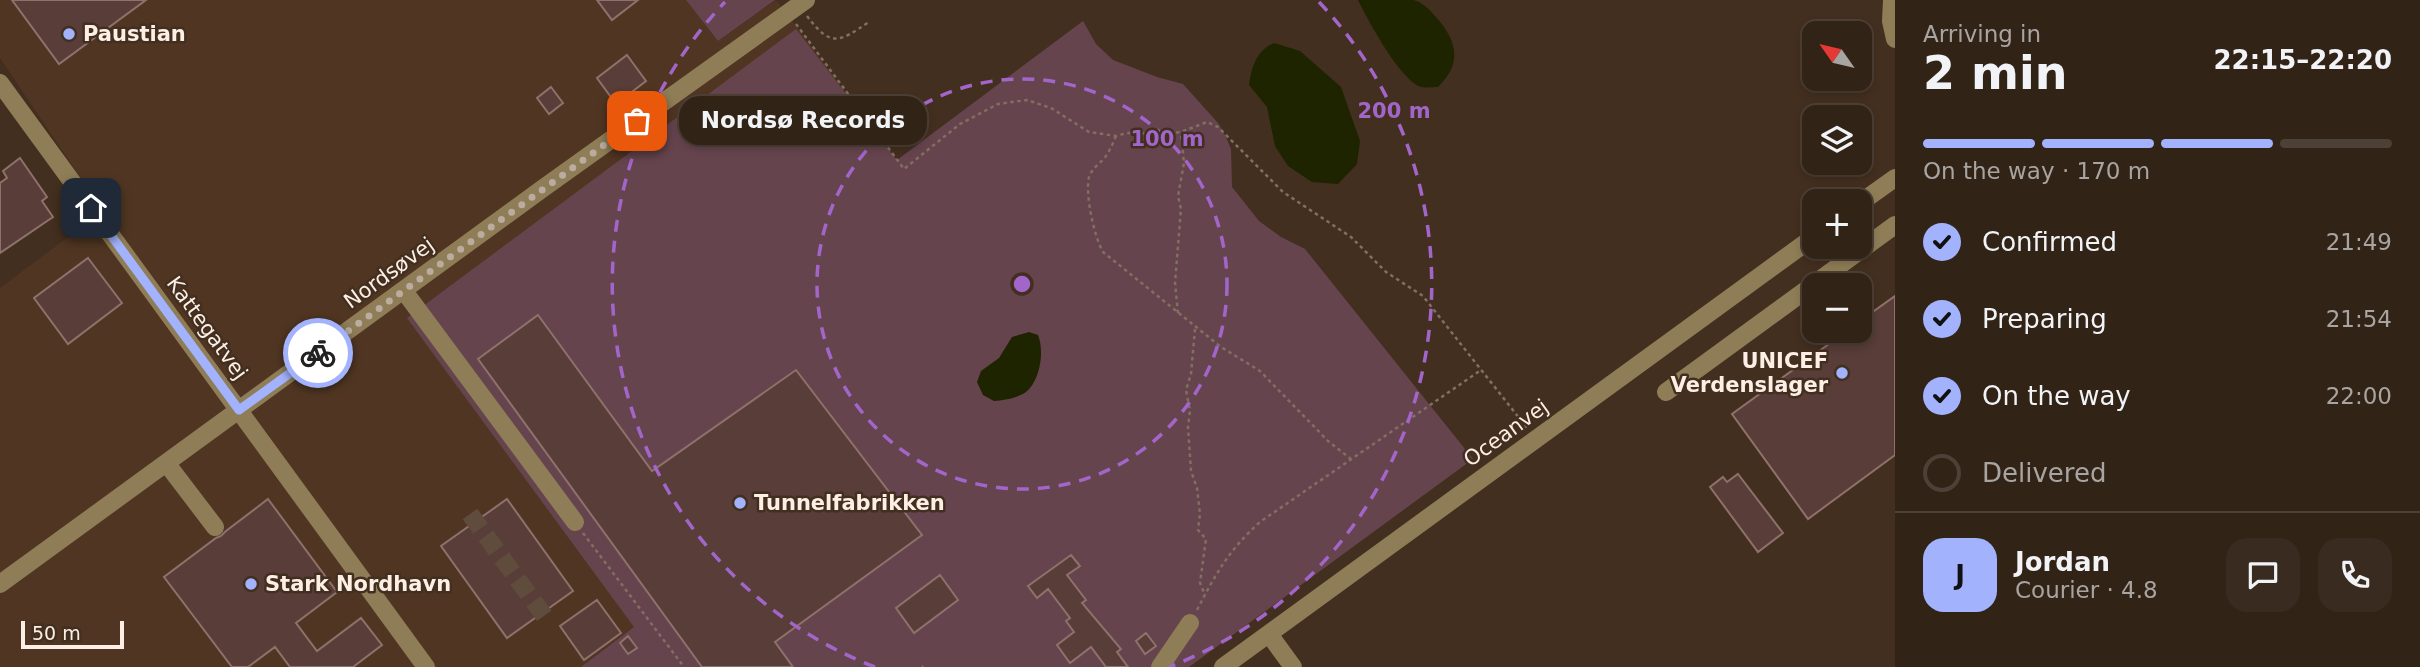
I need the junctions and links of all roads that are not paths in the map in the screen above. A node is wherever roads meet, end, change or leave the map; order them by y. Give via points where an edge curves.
1 (1892, 0) edge
2 (797, 6) edge
3 (1895, 39) edge
4 (0, 83) edge
5 (1895, 178) edge
6 (1872, 194) edge
7 (1895, 225) edge
8 (1802, 245) edge
9 (404, 291) junction
10 (1666, 392) dead end
11 (239, 410) junction
12 (167, 464) junction
13 (575, 522) road end
14 (215, 527) dead end
15 (0, 584) edge
16 (1190, 623) road end
17 (1269, 634) junction
18 (426, 667) edge
19 (1160, 667) edge
20 (1223, 667) edge
21 (1293, 667) edge

1 - 3 street
2 - 9 street, Nordsøvej
4 - 11 street, Kattegatvej
5 - 6 street
7 - 10 street
8 - 17 street, Oceanvej
9 - 11 street, Nordsøvej
9 - 13 street
11 - 12 street, Nordsøvej
11 - 18 street, Kattegatvej
12 - 14 street
12 - 15 street, Nordsøvej
16 - 19 street
17 - 20 street, Oceanvej
17 - 21 street

